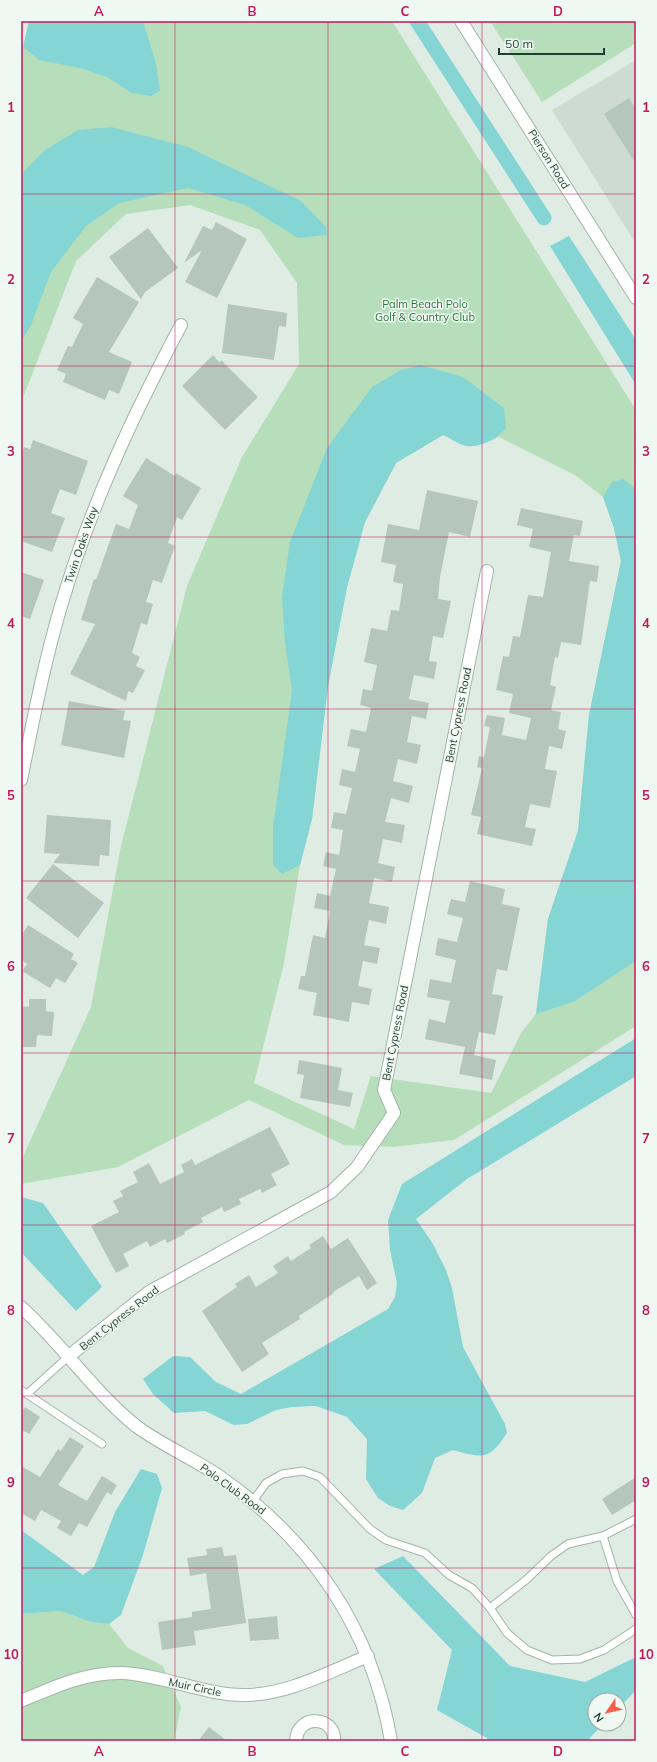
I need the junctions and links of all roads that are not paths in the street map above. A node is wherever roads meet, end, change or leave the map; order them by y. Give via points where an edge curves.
1 (461, 21) edge
2 (636, 298) edge
3 (181, 325) dead end
4 (487, 571) dead end
5 (21, 780) edge
6 (21, 1307) edge
7 (69, 1356) junction
8 (24, 1392) edge
9 (102, 1444) dead end
10 (253, 1501) junction
11 (636, 1519) edge
12 (603, 1536) junction
13 (490, 1608) junction
14 (636, 1615) edge
15 (636, 1629) edge
16 (368, 1656) junction
17 (21, 1701) edge
18 (296, 1741) edge
19 (334, 1741) edge
20 (391, 1741) edge

1 - 2 street, Pierson Road
3 - 5 street, Twin Oaks Way via 128,427 80,545 44,667
4 - 7 street, Bent Cypress Road via 384,1090 394,1113 357,1167 331,1192 149,1292
6 - 7 street, Polo Club Road
7 - 8 lane
7 - 10 street, Polo Club Road via 93,1386 138,1427 217,1475
8 - 9 lane
10 - 13 lane via 266,1483 282,1474 302,1471 320,1477 370,1529 386,1540 425,1553 449,1575 472,1588
10 - 16 street, Polo Club Road via 289,1534 331,1586
11 - 12 lane
12 - 13 lane via 568,1544
12 - 14 lane via 617,1581
13 - 15 lane via 506,1633 527,1650 552,1660 580,1659 604,1650
16 - 17 street, Muir Circle via 285,1689 265,1694 223,1693 123,1673 72,1680
16 - 20 street, Polo Club Road via 387,1717
18 - 19 street via 299,1729 305,1724 320,1721 332,1730

